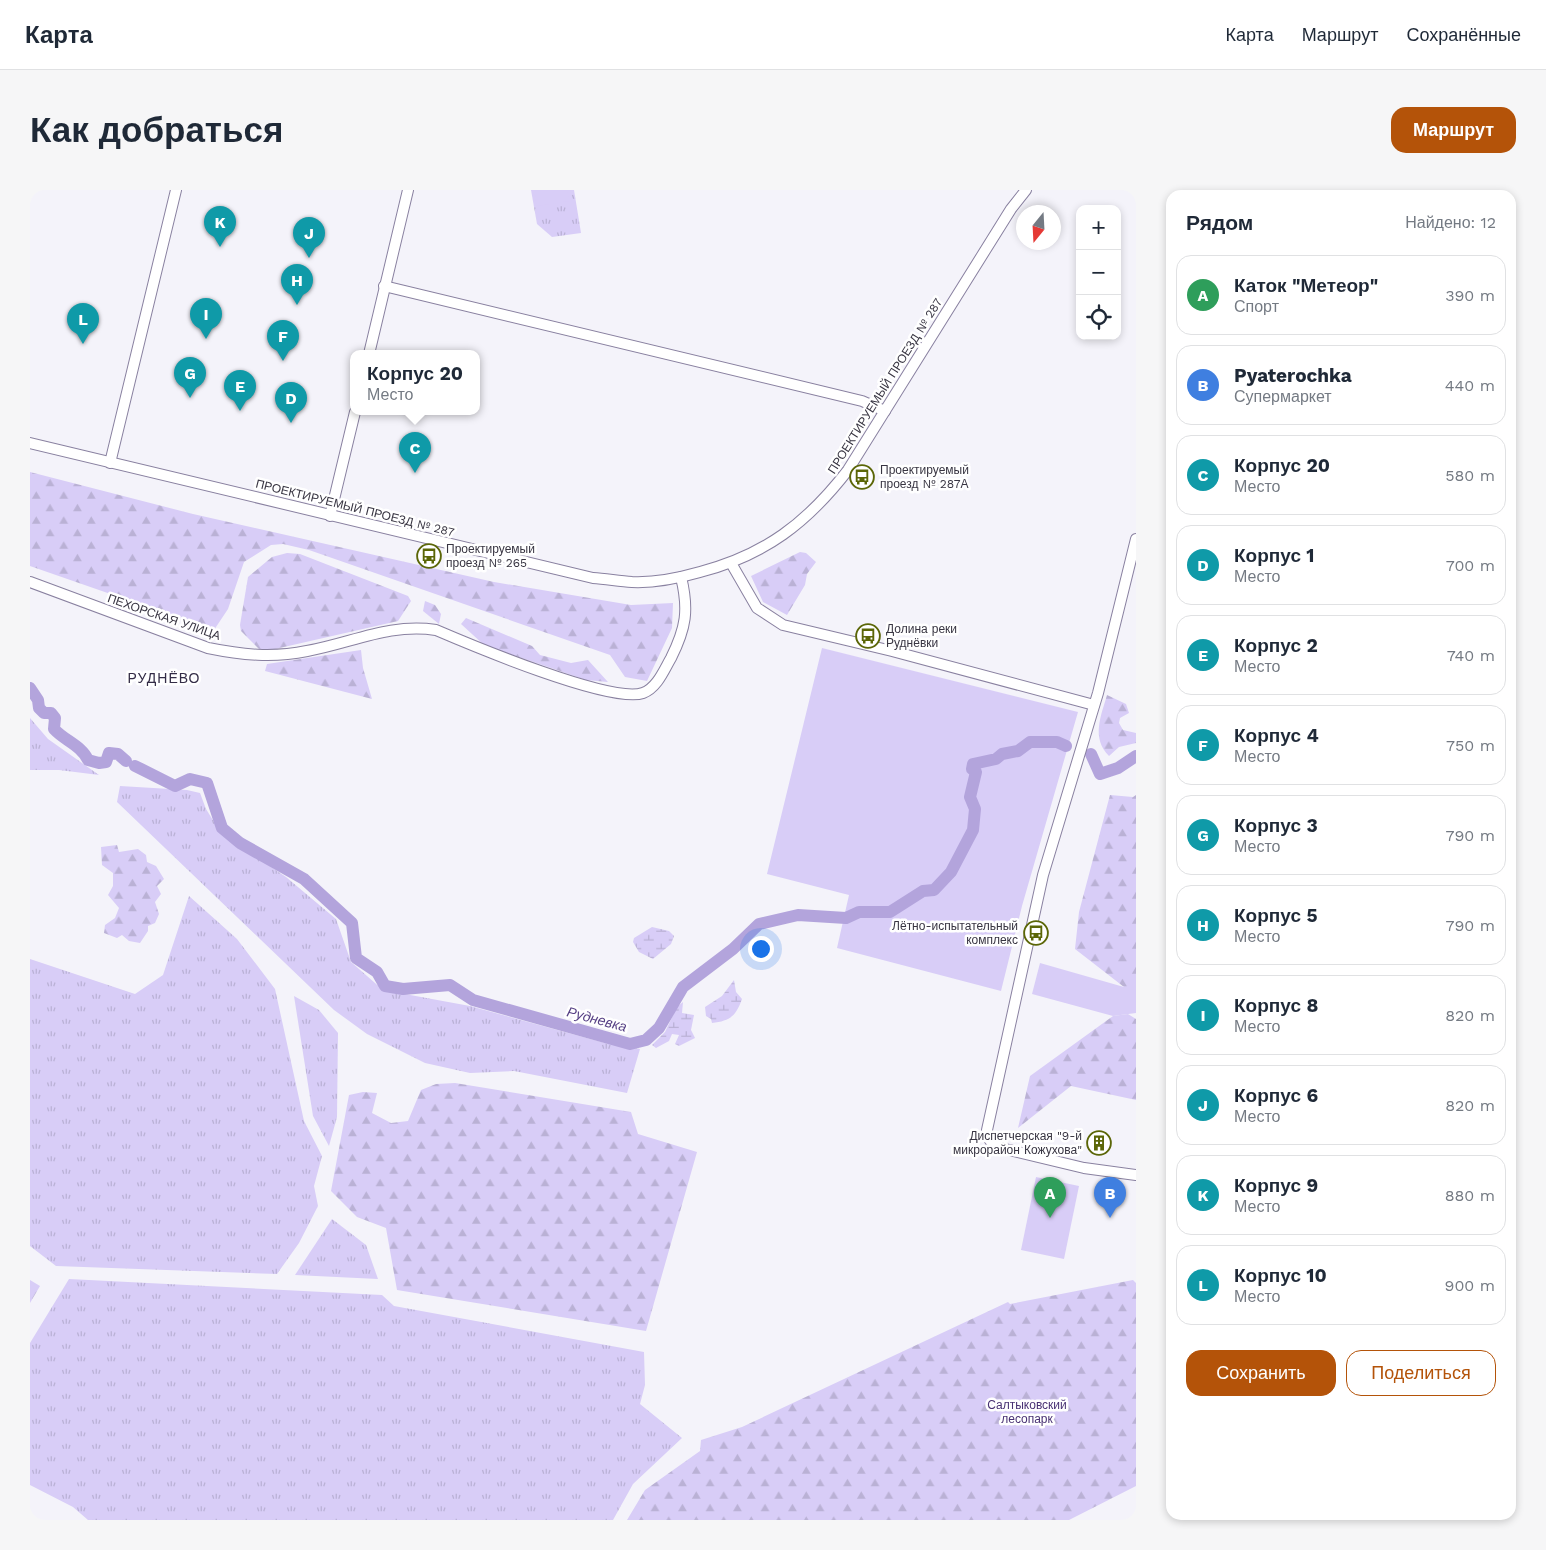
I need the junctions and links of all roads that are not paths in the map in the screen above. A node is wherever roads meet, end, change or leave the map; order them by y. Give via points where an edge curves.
1 (176, 190) edge
2 (408, 190) edge
3 (1026, 190) edge
4 (384, 286) junction
5 (370, 350) edge
6 (885, 411) junction
7 (354, 415) edge
8 (30, 443) edge
9 (110, 463) junction
10 (330, 516) junction
11 (1136, 539) edge
12 (732, 563) junction
13 (681, 577) junction
14 (30, 582) edge
15 (1094, 705) junction
16 (1136, 1175) edge

1 - 9 street
2 - 4 street
3 - 6 street, ПРОЕКТИРУЕМЫЙ ПРОЕЗД № 287
4 - 5 street
4 - 6 street via 862,401
6 - 12 street, ПРОЕКТИРУЕМЫЙ ПРОЕЗД № 287 via 848,470 820,505 784,535
7 - 10 street
8 - 9 street, ПРОЕКТИРУЕМЫЙ ПРОЕЗД № 287
9 - 10 street, ПРОЕКТИРУЕМЫЙ ПРОЕЗД № 287
10 - 13 street, ПРОЕКТИРУЕМЫЙ ПРОЕЗД № 287 via 593,578 633,582
11 - 15 street
12 - 13 street, ПРОЕКТИРУЕМЫЙ ПРОЕЗД № 287
12 - 15 street via 757,608 783,625
13 - 14 street, ПЕХОРСКАЯ УЛИЦА via 686,615 682,635 658,679 641,694 587,687 436,630 413,627 308,651 274,656 238,654 208,648
15 - 16 street via 1043,875 987,1138 994,1145 1024,1154 1084,1168

